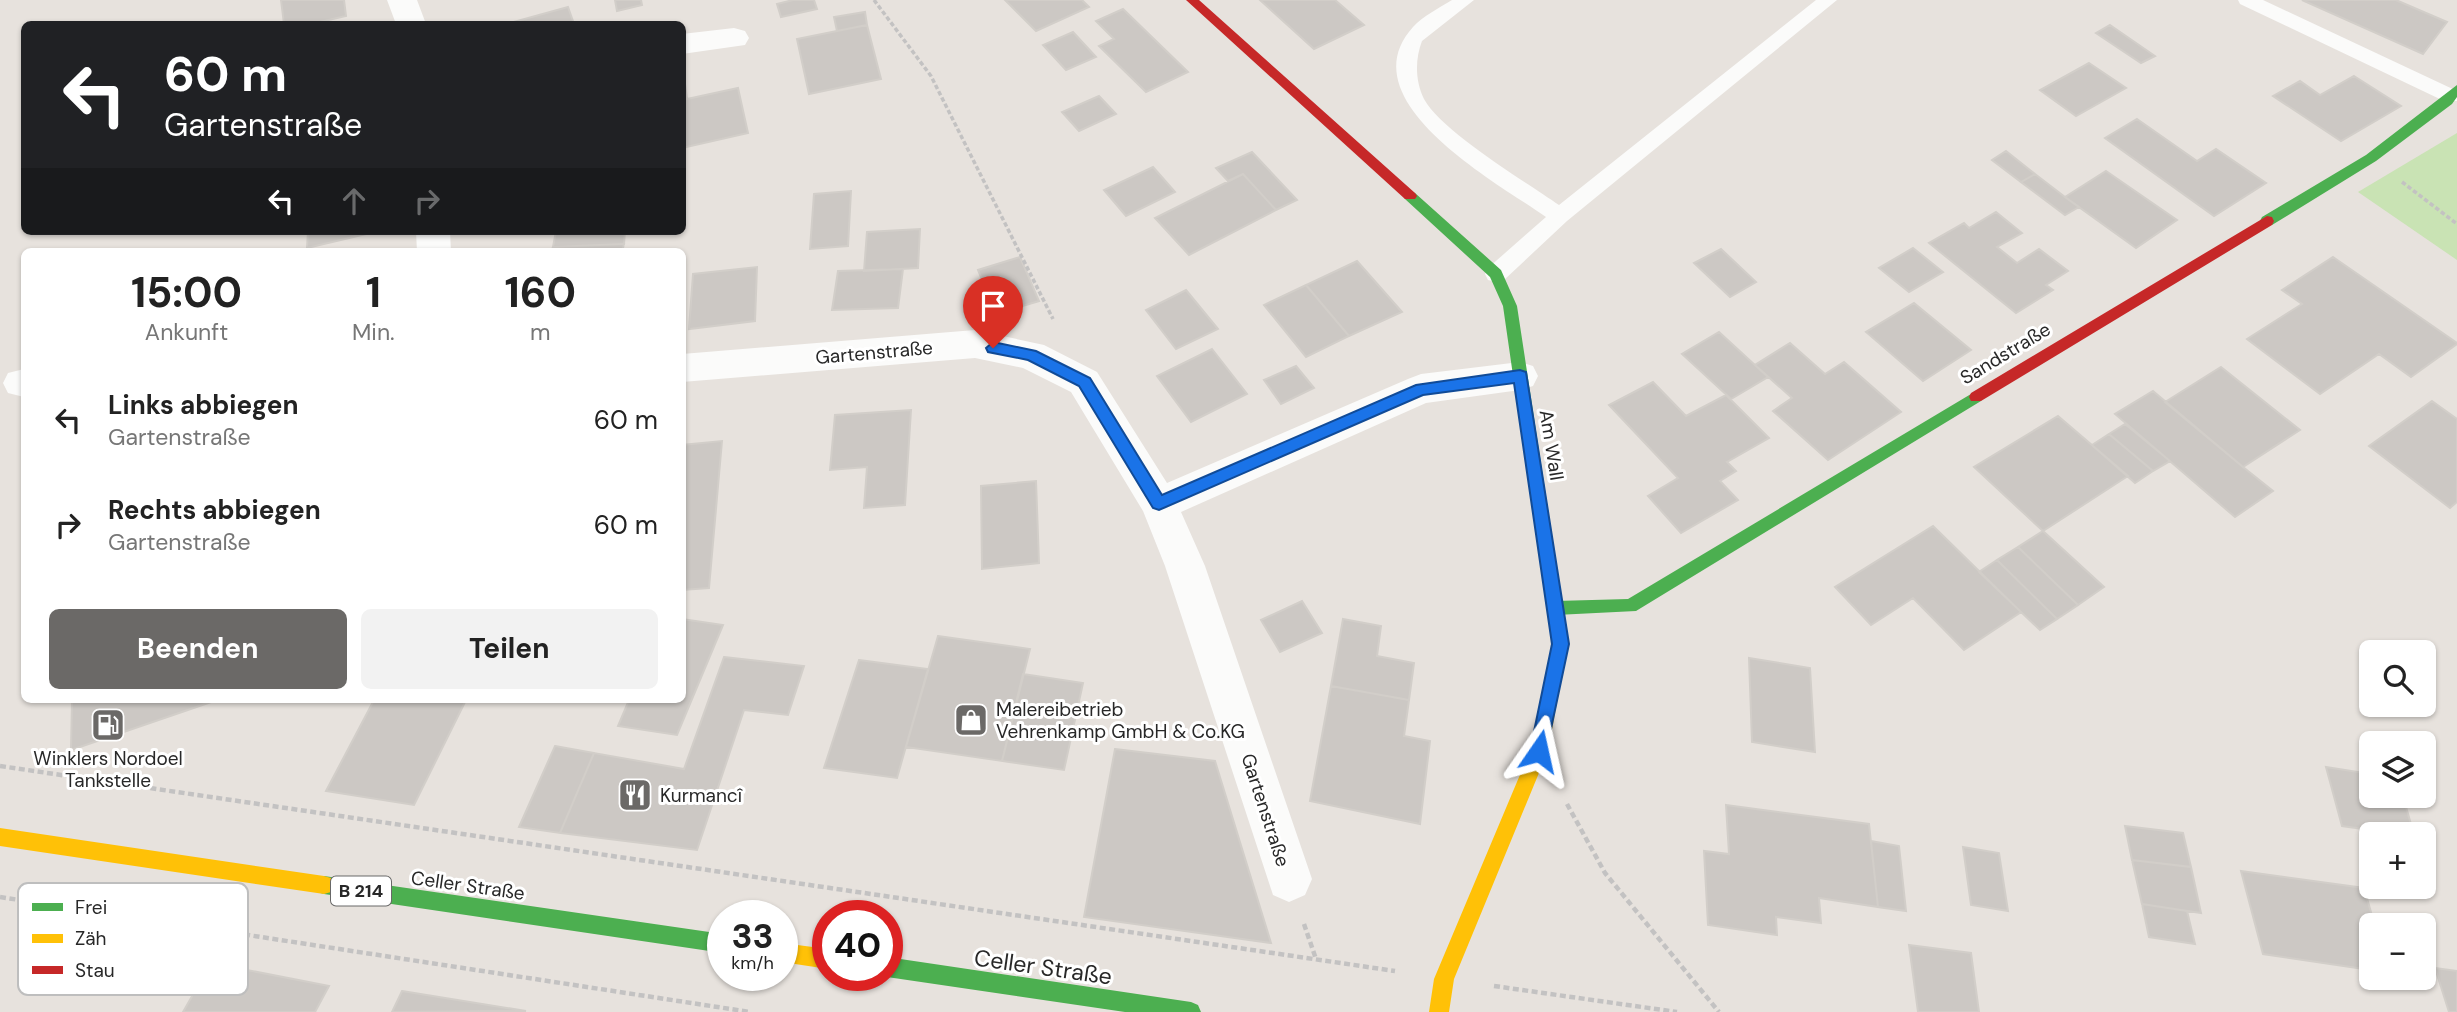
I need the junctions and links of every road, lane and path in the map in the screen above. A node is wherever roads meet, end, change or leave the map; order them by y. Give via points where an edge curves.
1 (402, 0) edge
2 (874, 0) edge
3 (1192, 0) edge
4 (1465, 0) edge
5 (1828, 0) edge
6 (2247, 0) edge
7 (410, 21) edge
8 (734, 38) dead end
9 (686, 44) edge
10 (2454, 92) edge
11 (2371, 158) junction
12 (1560, 216) junction
13 (2457, 224) edge
14 (1496, 274) junction
15 (1054, 321) dead end
16 (686, 368) edge
17 (1520, 376) junction
18 (1159, 504) junction
19 (1556, 608) junction
20 (1539, 751) junction
21 (0, 766) edge
22 (0, 838) edge
23 (1289, 879) dead end
24 (0, 897) edge
25 (18, 900) edge
26 (248, 935) edge
27 (707, 942) edge
28 (903, 970) edge
29 (1444, 979) junction
30 (750, 1012) edge
31 (1191, 1012) edge
32 (1439, 1012) edge
33 (1676, 1012) edge
34 (1719, 1012) edge

1 - 7 street
2 - 15 path via 931,76
3 - 14 street, Am Wall
4 - 12 lane via 1419,32 1408,56 1408,84 1420,109 1445,133
5 - 12 lane
6 - 10 lane
8 - 9 street
10 - 11 street, Sandstraße
11 - 13 path
11 - 19 street, Sandstraße via 1630,606
12 - 14 lane
14 - 17 street, Am Wall via 1510,306
16 - 18 street, Gartenstraße via 975,344 1031,355 1084,382
17 - 18 street via 1421,389
17 - 19 street, Am Wall
18 - 23 street, Gartenstraße via 1185,566
19 - 20 street, Am Wall via 1560,644
20 - 29 street, Am Wall
20 - 34 path via 1605,873
21 - 29 path
22 - 27 street, Celler Straße / B 214
24 - 25 path
26 - 30 path
28 - 31 street, Celler Straße
29 - 32 street, Am Wall
29 - 33 path

